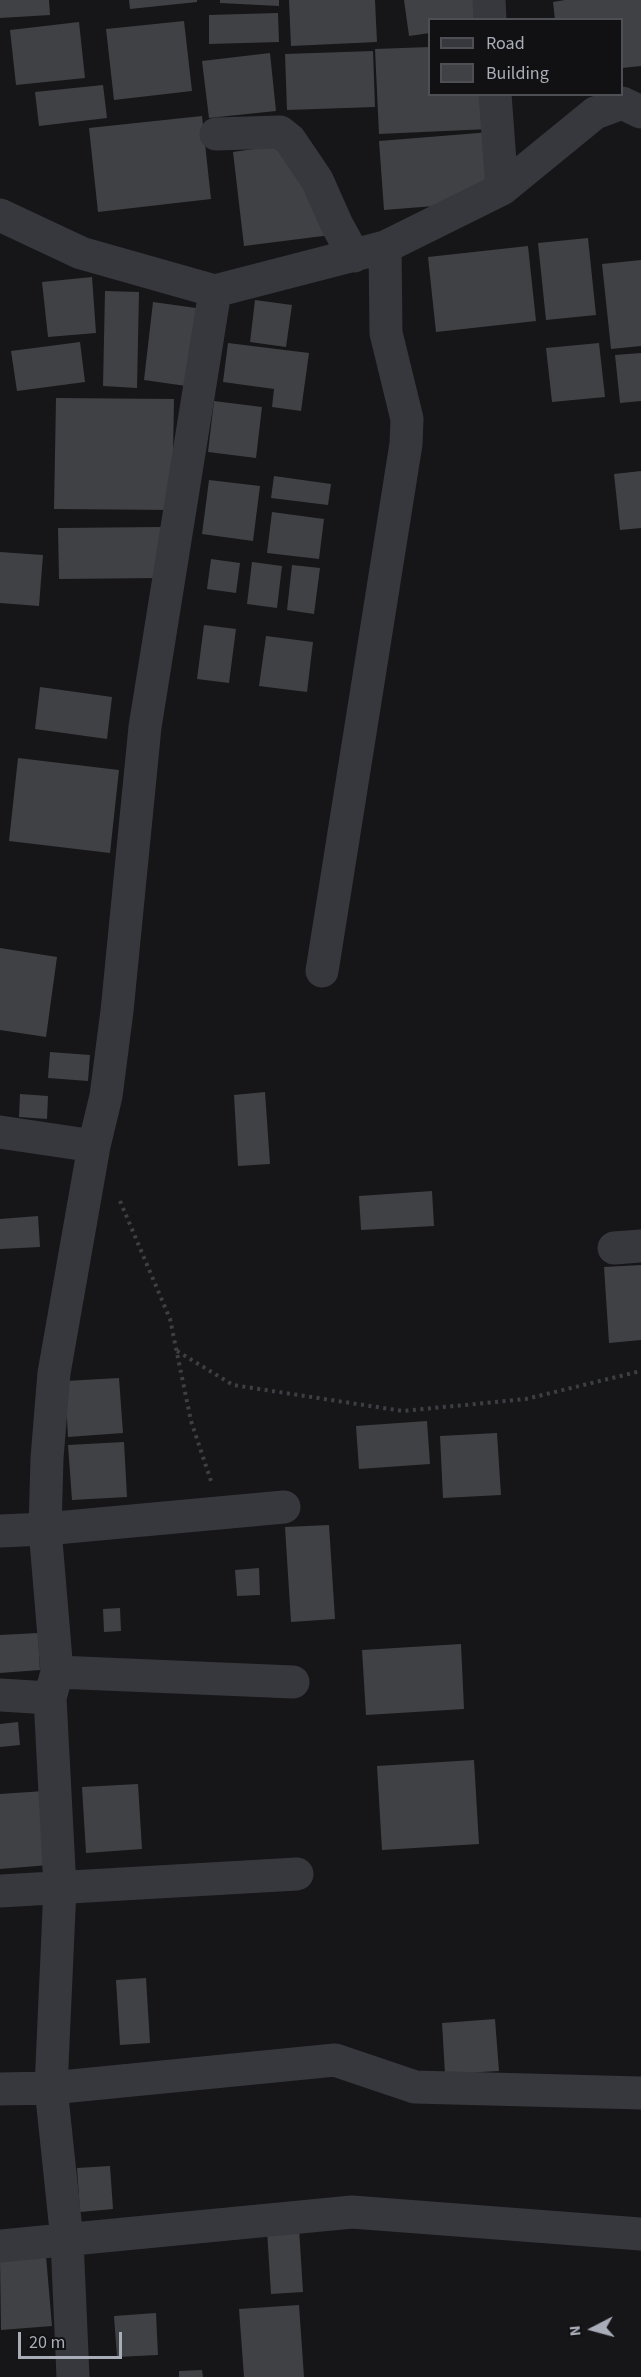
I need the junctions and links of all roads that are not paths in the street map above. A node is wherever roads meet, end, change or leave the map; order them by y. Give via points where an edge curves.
1 (489, 0) edge
2 (490, 18) edge
3 (495, 96) edge
4 (641, 112) edge
5 (216, 134) dead end
6 (502, 189) junction
7 (0, 215) edge
8 (369, 251) junction
9 (215, 291) junction
10 (322, 971) dead end
11 (0, 1132) edge
12 (94, 1146) junction
13 (284, 1507) dead end
14 (45, 1529) junction
15 (0, 1531) edge
16 (293, 1682) dead end
17 (53, 1685) junction
18 (0, 1695) edge
19 (297, 1874) dead end
20 (60, 1888) junction
21 (0, 1891) edge
22 (51, 2088) junction
23 (0, 2089) edge
24 (641, 2093) edge
25 (641, 2234) edge
26 (67, 2240) junction
27 (0, 2246) edge
28 (73, 2377) edge

1 - 2 street
3 - 6 street
4 - 6 street via 622,103 595,112
5 - 8 street via 280,132 290,140 317,180 337,225
6 - 8 street
7 - 9 street via 81,254
8 - 9 street
8 - 10 street via 407,419 406,444
9 - 12 street via 145,727 117,1011 106,1096
11 - 12 street
12 - 14 street via 54,1373
13 - 14 street
14 - 15 street
14 - 17 street
16 - 17 street
17 - 18 street
17 - 20 street
19 - 20 street
20 - 21 street
20 - 22 street
22 - 23 street
22 - 24 street via 335,2060 414,2087
22 - 26 street
25 - 26 street via 352,2212
26 - 27 street
26 - 28 street

